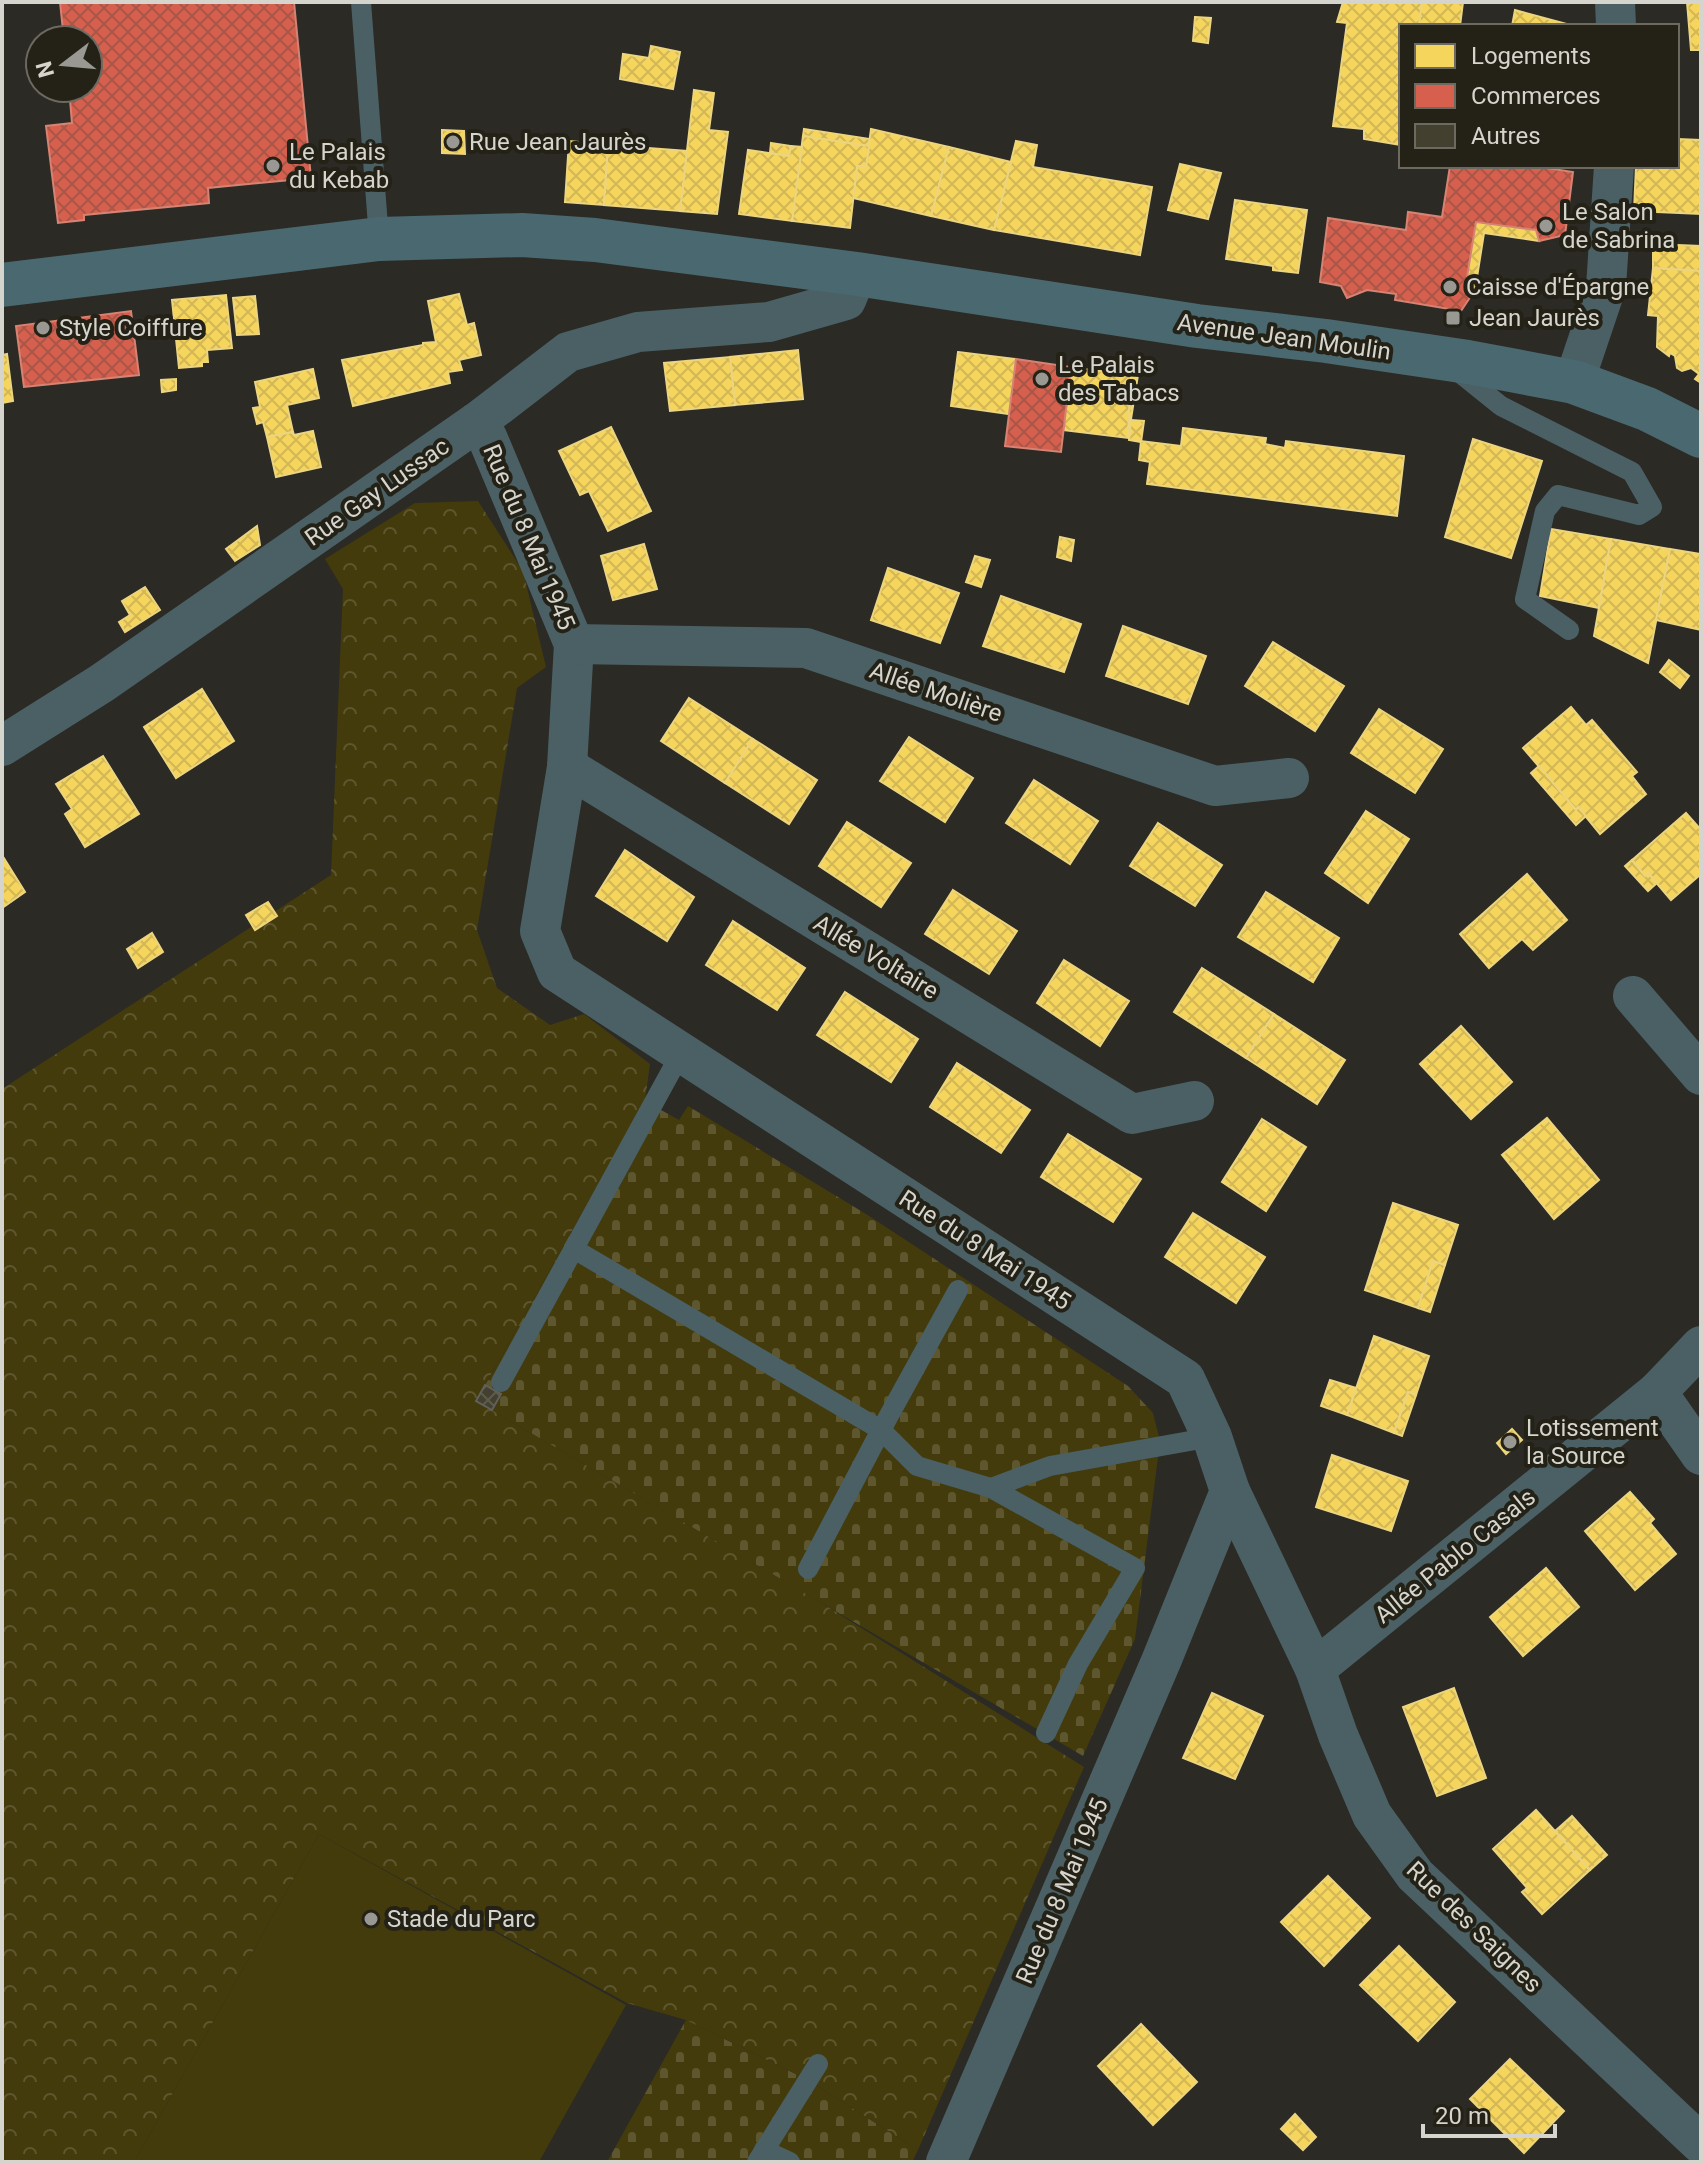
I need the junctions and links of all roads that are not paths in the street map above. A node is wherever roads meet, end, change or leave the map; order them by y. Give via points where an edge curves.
1 (361, 2) edge
2 (1615, 2) edge
3 (1616, 24) edge
4 (1614, 168) edge
5 (379, 239) junction
6 (857, 274) junction
7 (2, 285) edge
8 (1439, 357) junction
9 (1574, 382) junction
10 (477, 422) junction
11 (1701, 436) edge
12 (1569, 630) dead end
13 (574, 644) junction
14 (2, 746) edge
15 (567, 767) junction
16 (1289, 778) dead end
17 (1633, 996) dead end
18 (681, 1053) junction
19 (1701, 1075) edge
20 (1194, 1101) dead end
21 (574, 1249) junction
22 (958, 1290) dead end
23 (1701, 1346) edge
24 (501, 1382) dead end
25 (1657, 1392) junction
26 (881, 1430) junction
27 (1212, 1437) junction
28 (1701, 1455) edge
29 (991, 1488) junction
30 (1230, 1491) junction
31 (808, 1569) dead end
32 (1315, 1669) junction
33 (1046, 1733) dead end
34 (818, 2064) dead end
35 (1701, 2144) edge
36 (761, 2156) edge
37 (790, 2162) edge
38 (946, 2162) edge

1 - 5 lane
2 - 3 street
4 - 9 street via 1606,287
5 - 6 main road via 522,235 595,240
5 - 7 main road
6 - 8 main road, Avenue Jean Moulin
6 - 10 street, Rue Gay Lussac via 846,300 769,322 638,332 568,352
8 - 9 main road, Avenue Jean Moulin
8 - 12 lane via 1501,406 1632,472 1652,507 1639,515 1558,495 1545,511 1525,599
9 - 11 main road, Avenue Jean Moulin
10 - 13 street, Rue du 8 Mai 1945
10 - 14 street, Rue Gay Lussac via 102,683
13 - 15 street, Rue du 8 Mai 1945
13 - 16 street, Allée Molière via 806,648 1215,786
15 - 18 street, Rue du 8 Mai 1945 via 540,931 557,972
15 - 20 street, Allée Voltaire via 1132,1114
17 - 19 street
18 - 21 lane
18 - 27 street, Rue du 8 Mai 1945 via 1185,1379
21 - 24 lane
21 - 26 lane
22 - 26 lane
23 - 25 street, Allée Pablo Casals
25 - 28 street
25 - 32 street, Allée Pablo Casals
26 - 29 lane via 917,1466
26 - 31 lane
27 - 29 lane via 1050,1466
27 - 30 street, Rue du 8 Mai 1945
29 - 33 lane via 1135,1568 1078,1664
30 - 32 street, Rue des Saignes
30 - 38 street, Rue du 8 Mai 1945
32 - 35 street, Rue des Saignes via 1372,1815 1415,1875
34 - 36 lane
36 - 37 lane

